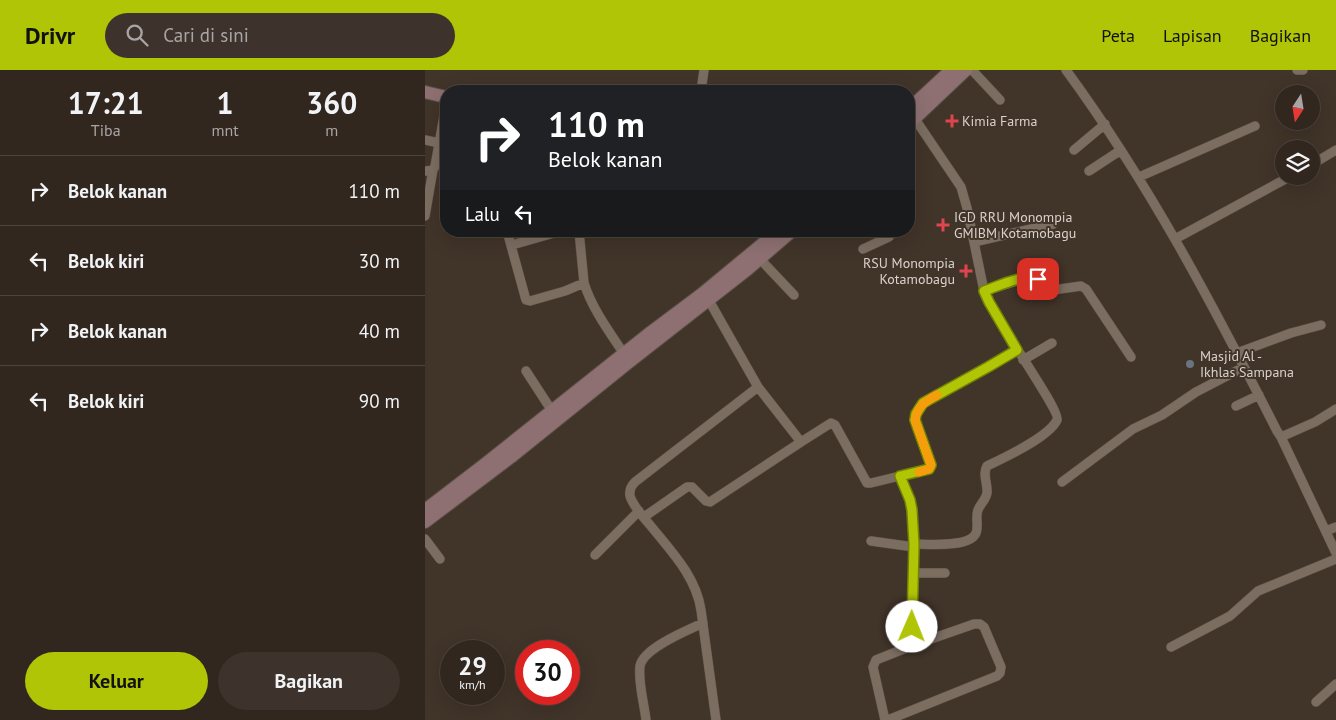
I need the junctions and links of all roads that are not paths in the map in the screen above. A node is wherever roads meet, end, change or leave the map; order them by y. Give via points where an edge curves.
1 (704, 70) edge
2 (951, 70) edge
3 (966, 70) edge
4 (972, 70) edge
5 (1066, 70) edge
6 (1297, 70) edge
7 (1303, 70) edge
8 (702, 85) edge
9 (425, 92) edge
10 (440, 96) edge
11 (1000, 100) dead end
12 (915, 112) edge
13 (915, 114) edge
14 (915, 123) edge
15 (1105, 124) junction
16 (1255, 126) dead end
17 (440, 138) edge
18 (425, 140) edge
19 (439, 143) junction
20 (1074, 150) dead end
21 (1121, 150) junction
22 (1336, 150) edge
23 (1320, 160) edge
24 (429, 171) edge
25 (1089, 171) dead end
26 (1139, 177) junction
27 (1275, 185) edge
28 (425, 216) edge
29 (1053, 224) dead end
30 (509, 237) edge
31 (540, 237) edge
32 (580, 237) edge
33 (772, 237) edge
34 (785, 237) edge
35 (889, 237) edge
36 (1175, 239) junction
37 (974, 242) junction
38 (512, 245) junction
39 (863, 249) dead end
40 (760, 259) junction
41 (584, 283) junction
42 (984, 291) junction
43 (794, 295) dead end
44 (707, 296) junction
45 (1321, 325) dead end
46 (1052, 343) dead end
47 (1017, 350) junction
48 (1237, 353) junction
49 (1131, 357) dead end
50 (626, 358) junction
51 (1023, 360) junction
52 (1244, 367) junction
53 (526, 371) dead end
54 (758, 387) junction
55 (1259, 395) junction
56 (1236, 406) dead end
57 (1336, 409) edge
58 (552, 411) junction
59 (1281, 437) junction
60 (801, 442) junction
61 (900, 476) junction
62 (1062, 482) dead end
63 (425, 510) edge
64 (642, 514) junction
65 (425, 522) edge
66 (1336, 527) edge
67 (1326, 531) junction
68 (425, 539) edge
69 (871, 541) dead end
70 (914, 546) junction
71 (1336, 552) edge
72 (595, 555) dead end
73 (439, 559) dead end
74 (1336, 559) edge
75 (913, 573) junction
76 (945, 573) dead end
77 (703, 623) junction
78 (911, 646) junction
79 (1171, 646) dead end
80 (1336, 684) edge
81 (1316, 702) dead end
82 (646, 720) edge
83 (716, 720) edge
84 (887, 720) edge

1 - 8 street
2 - 12 main road
3 - 13 main road
4 - 11 street
5 - 15 street
6 - 7 street
9 - 10 main road
14 - 37 street via 961,187
15 - 20 street
15 - 21 street
16 - 26 street
17 - 19 street
18 - 19 street
19 - 24 street
21 - 25 street
21 - 26 street
22 - 23 street
24 - 28 street
26 - 36 street
27 - 36 street
29 - 37 street
30 - 38 street
31 - 38 street
32 - 41 street
33 - 44 main road
34 - 40 main road
35 - 39 street
36 - 48 street
37 - 42 street
38 - 41 street via 526,300
40 - 43 street
40 - 44 main road
41 - 50 street
42 - 47 street
42 - 49 street via 1029,277 1038,279 1053,290 1081,286
44 - 50 main road
44 - 54 street
45 - 48 street
46 - 51 street
47 - 51 street
47 - 61 street via 923,403 915,420 931,465 925,471
48 - 52 street
50 - 58 main road
50 - 65 main road via 511,457
51 - 70 street via 1052,404 1057,420 1034,441 987,466 987,495 978,508 977,530 971,539
52 - 55 street
52 - 62 street via 1133,429
53 - 58 street
54 - 60 street
54 - 64 street via 635,482 629,492
55 - 56 street
55 - 59 street
57 - 59 street
58 - 63 main road
59 - 67 street
60 - 61 street via 826,425 835,425 867,483
60 - 64 street via 710,502 692,487 687,487
61 - 70 street via 910,500
64 - 72 street
64 - 77 street via 693,583
66 - 67 street
67 - 71 street
68 - 73 street
69 - 70 street
70 - 75 street
74 - 79 street via 1258,591 1229,616
75 - 76 street
75 - 78 street
77 - 82 street via 655,648 642,660
77 - 83 street
78 - 84 street via 874,662
78 - 84 street via 980,624 1001,667 1000,673
80 - 81 street

